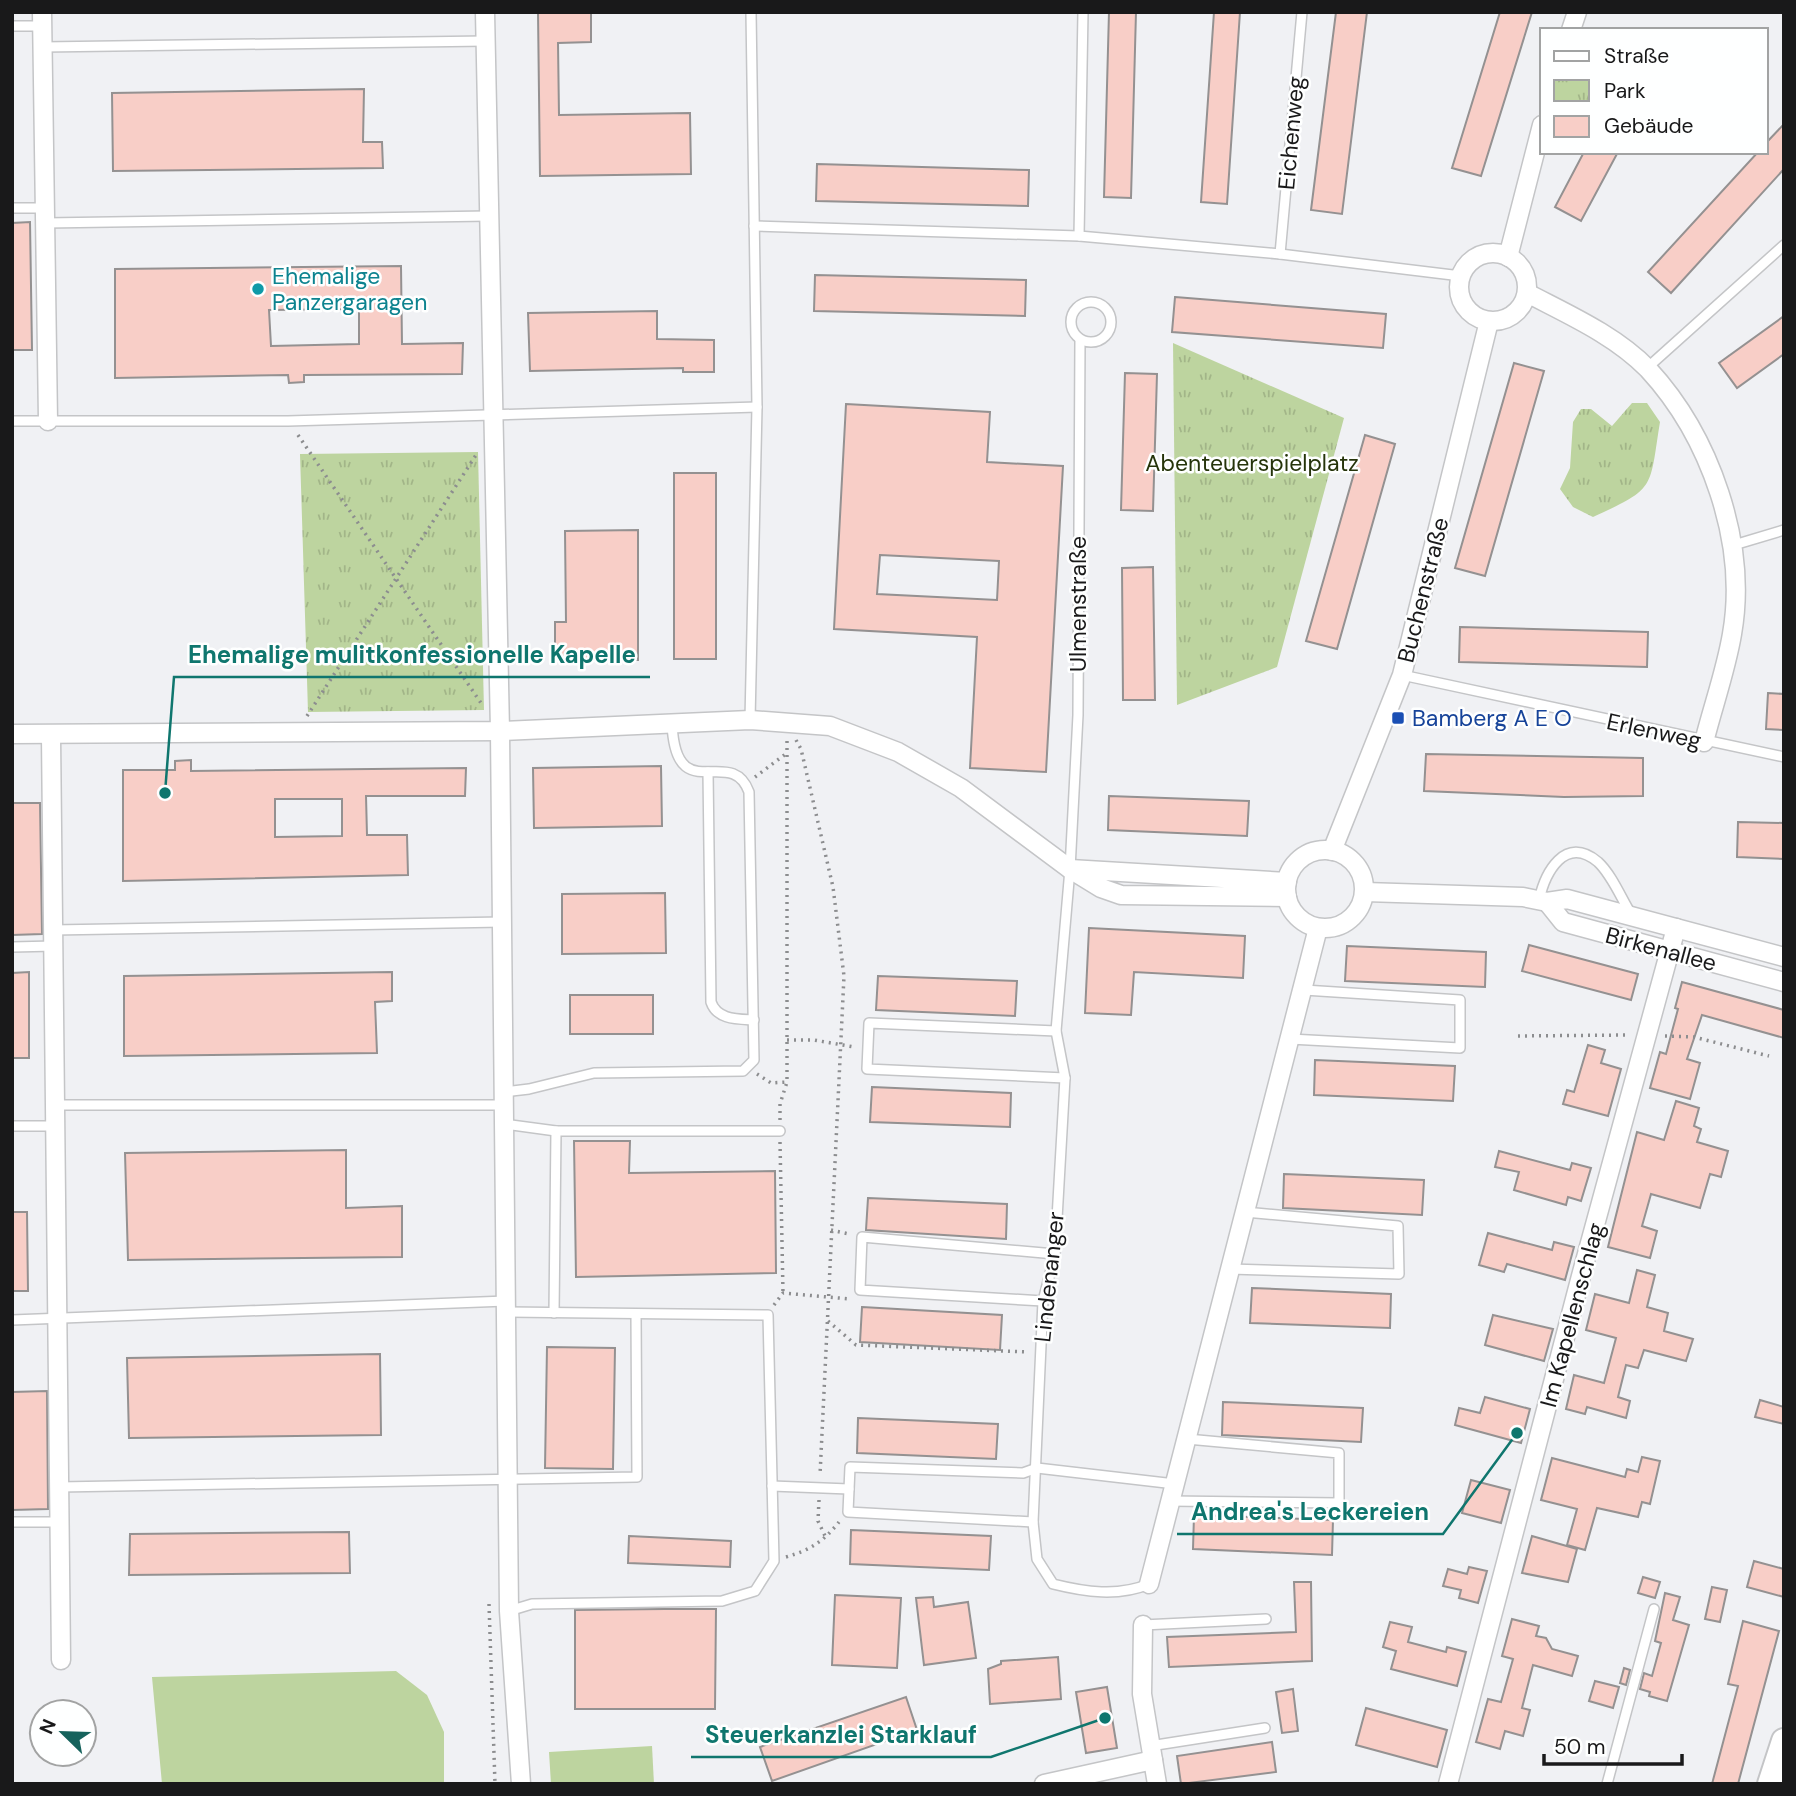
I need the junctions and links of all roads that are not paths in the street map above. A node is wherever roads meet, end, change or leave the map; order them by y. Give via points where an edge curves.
1 (485, 12) edge
2 (751, 12) edge
3 (1083, 12) edge
4 (1302, 12) edge
5 (43, 19) edge
6 (12, 26) edge
7 (486, 41) junction
8 (43, 47) junction
9 (1540, 133) edge
10 (12, 208) edge
11 (45, 215) junction
12 (488, 216) junction
13 (754, 226) junction
14 (1079, 236) junction
15 (1784, 245) edge
16 (1280, 254) junction
17 (1508, 257) junction
18 (1461, 276) junction
19 (1527, 293) junction
20 (1489, 321) junction
21 (1080, 340) junction
22 (1647, 368) junction
23 (757, 407) junction
24 (492, 413) junction
25 (12, 421) edge
26 (48, 421) junction
27 (1784, 530) edge
28 (1734, 545) junction
29 (1402, 675) junction
30 (750, 720) junction
31 (672, 724) junction
32 (500, 731) junction
33 (12, 734) edge
34 (51, 736) junction
35 (1704, 742) junction
36 (1784, 757) edge
37 (708, 772) junction
38 (1332, 850) junction
39 (1070, 869) junction
40 (1287, 890) junction
41 (1364, 892) junction
42 (1543, 901) junction
43 (1632, 916) junction
44 (502, 922) junction
45 (1318, 928) junction
46 (1676, 928) junction
47 (53, 938) junction
48 (12, 947) edge
49 (1670, 952) junction
50 (1784, 957) edge
51 (1784, 982) edge
52 (1304, 990) junction
53 (754, 1020) junction
54 (1056, 1031) junction
55 (1290, 1039) junction
56 (1065, 1078) junction
57 (504, 1098) junction
58 (55, 1105) junction
59 (504, 1124) junction
60 (12, 1126) edge
61 (55, 1126) junction
62 (556, 1130) junction
63 (780, 1130) road end
64 (1245, 1212) junction
65 (1055, 1254) junction
66 (1230, 1269) junction
67 (1043, 1301) junction
68 (506, 1307) junction
69 (554, 1313) junction
70 (636, 1314) junction
71 (12, 1320) edge
72 (58, 1320) junction
73 (1187, 1439) junction
74 (1037, 1468) junction
75 (507, 1478) junction
76 (772, 1486) junction
77 (59, 1487) junction
78 (849, 1489) junction
79 (1172, 1493) junction
80 (12, 1522) edge
81 (60, 1522) junction
82 (1033, 1522) junction
83 (1149, 1584) joint
84 (1654, 1609) dead end
85 (509, 1611) junction
86 (1266, 1619) dead end
87 (1143, 1625) joint
88 (61, 1660) dead end
89 (1265, 1728) dead end
90 (1784, 1742) edge
91 (1152, 1753) junction
92 (521, 1784) edge
93 (1044, 1784) edge
94 (1157, 1784) edge
95 (1448, 1784) edge
96 (1607, 1784) edge
97 (1770, 1784) edge
98 (1778, 1784) edge

1 - 7 street
2 - 13 lane
3 - 14 lane
4 - 16 lane, Eichenweg
5 - 6 lane
5 - 8 street
7 - 8 lane
7 - 12 street
8 - 11 street
9 - 17 street
10 - 11 lane
11 - 12 lane
11 - 26 street
12 - 24 street
13 - 14 lane
13 - 23 lane
14 - 16 lane
15 - 22 lane
16 - 18 lane
17 - 18 street via 1484,255 1472,260
17 - 19 street via 1522,270
18 - 20 street via 1459,288 1468,310
19 - 20 street via 1513,315
19 - 22 street via 1595,328
20 - 29 street, Buchenstraße
21 - 21 lane via 1095,343 1107,335 1112,323 1105,307 1090,302 1076,309 1071,323
21 - 39 lane, Ulmenstraße via 1078,715
22 - 28 street via 1688,424 1714,473
23 - 24 lane
23 - 30 lane
24 - 26 lane via 288,421
24 - 32 street
25 - 26 lane
27 - 28 lane
28 - 35 street via 1733,632
29 - 35 lane, Erlenweg
29 - 38 street, Buchenstraße
30 - 31 street
30 - 39 street via 830,726 898,752 961,788
31 - 32 street
31 - 37 lane via 673,746 681,763 696,772
32 - 34 street
32 - 44 street
33 - 34 street
34 - 47 street
35 - 36 lane, Erlenweg
37 - 53 lane via 733,772 746,783
37 - 53 lane via 710,1002 722,1016
38 - 40 street via 1303,857 1293,868
38 - 41 street via 1356,865
39 - 40 street
39 - 54 lane, Lindenanger
40 - 45 street via 1297,917
41 - 42 street, Birkenallee
41 - 45 street via 1361,905 1344,924
42 - 43 street, Birkenallee via 1567,899
42 - 43 lane via 1547,870 1572,853 1599,863
42 - 49 street, Birkenallee via 1563,922
43 - 46 street, Birkenallee
44 - 47 lane
44 - 57 street
45 - 52 street
46 - 49 street, Im Kapellenschlag
46 - 50 street, Birkenallee
47 - 48 lane
47 - 58 street
49 - 51 street, Birkenallee
49 - 95 street, Im Kapellenschlag
52 - 55 street
52 - 55 lane via 1460,1000 1460,1048
53 - 57 lane via 754,1060 743,1071 594,1073
54 - 56 lane, Lindenanger
54 - 56 lane via 869,1023 867,1069
55 - 64 street
56 - 65 lane, Lindenanger
57 - 58 lane
57 - 59 street
58 - 61 street
59 - 62 lane
59 - 68 street
60 - 61 lane
61 - 72 street
62 - 63 lane
62 - 69 lane
64 - 66 street
64 - 66 lane via 1398,1226 1399,1274
65 - 67 lane, Lindenanger
65 - 67 lane via 862,1237 860,1290
66 - 73 street
67 - 74 lane, Lindenanger
68 - 69 lane
68 - 72 lane
68 - 75 street
69 - 70 lane
70 - 75 lane via 637,1477
70 - 76 lane via 768,1315
71 - 72 lane
72 - 77 street
73 - 79 street
73 - 79 lane via 1339,1453 1339,1503
74 - 78 lane via 1023,1473 850,1467
74 - 79 lane
74 - 82 lane, Lindenanger
75 - 77 lane
75 - 85 street
76 - 78 lane
76 - 85 lane via 774,1560 755,1591 722,1601 532,1604
77 - 81 street
78 - 82 lane via 848,1512
79 - 83 street
80 - 81 lane
81 - 88 street
82 - 83 lane, Lindenanger via 1037,1559 1053,1584 1083,1591 1130,1591
84 - 96 lane
85 - 92 street
86 - 87 lane
87 - 91 street via 1142,1694
89 - 91 lane
90 - 97 main road
90 - 98 main road
91 - 93 street
91 - 94 street

